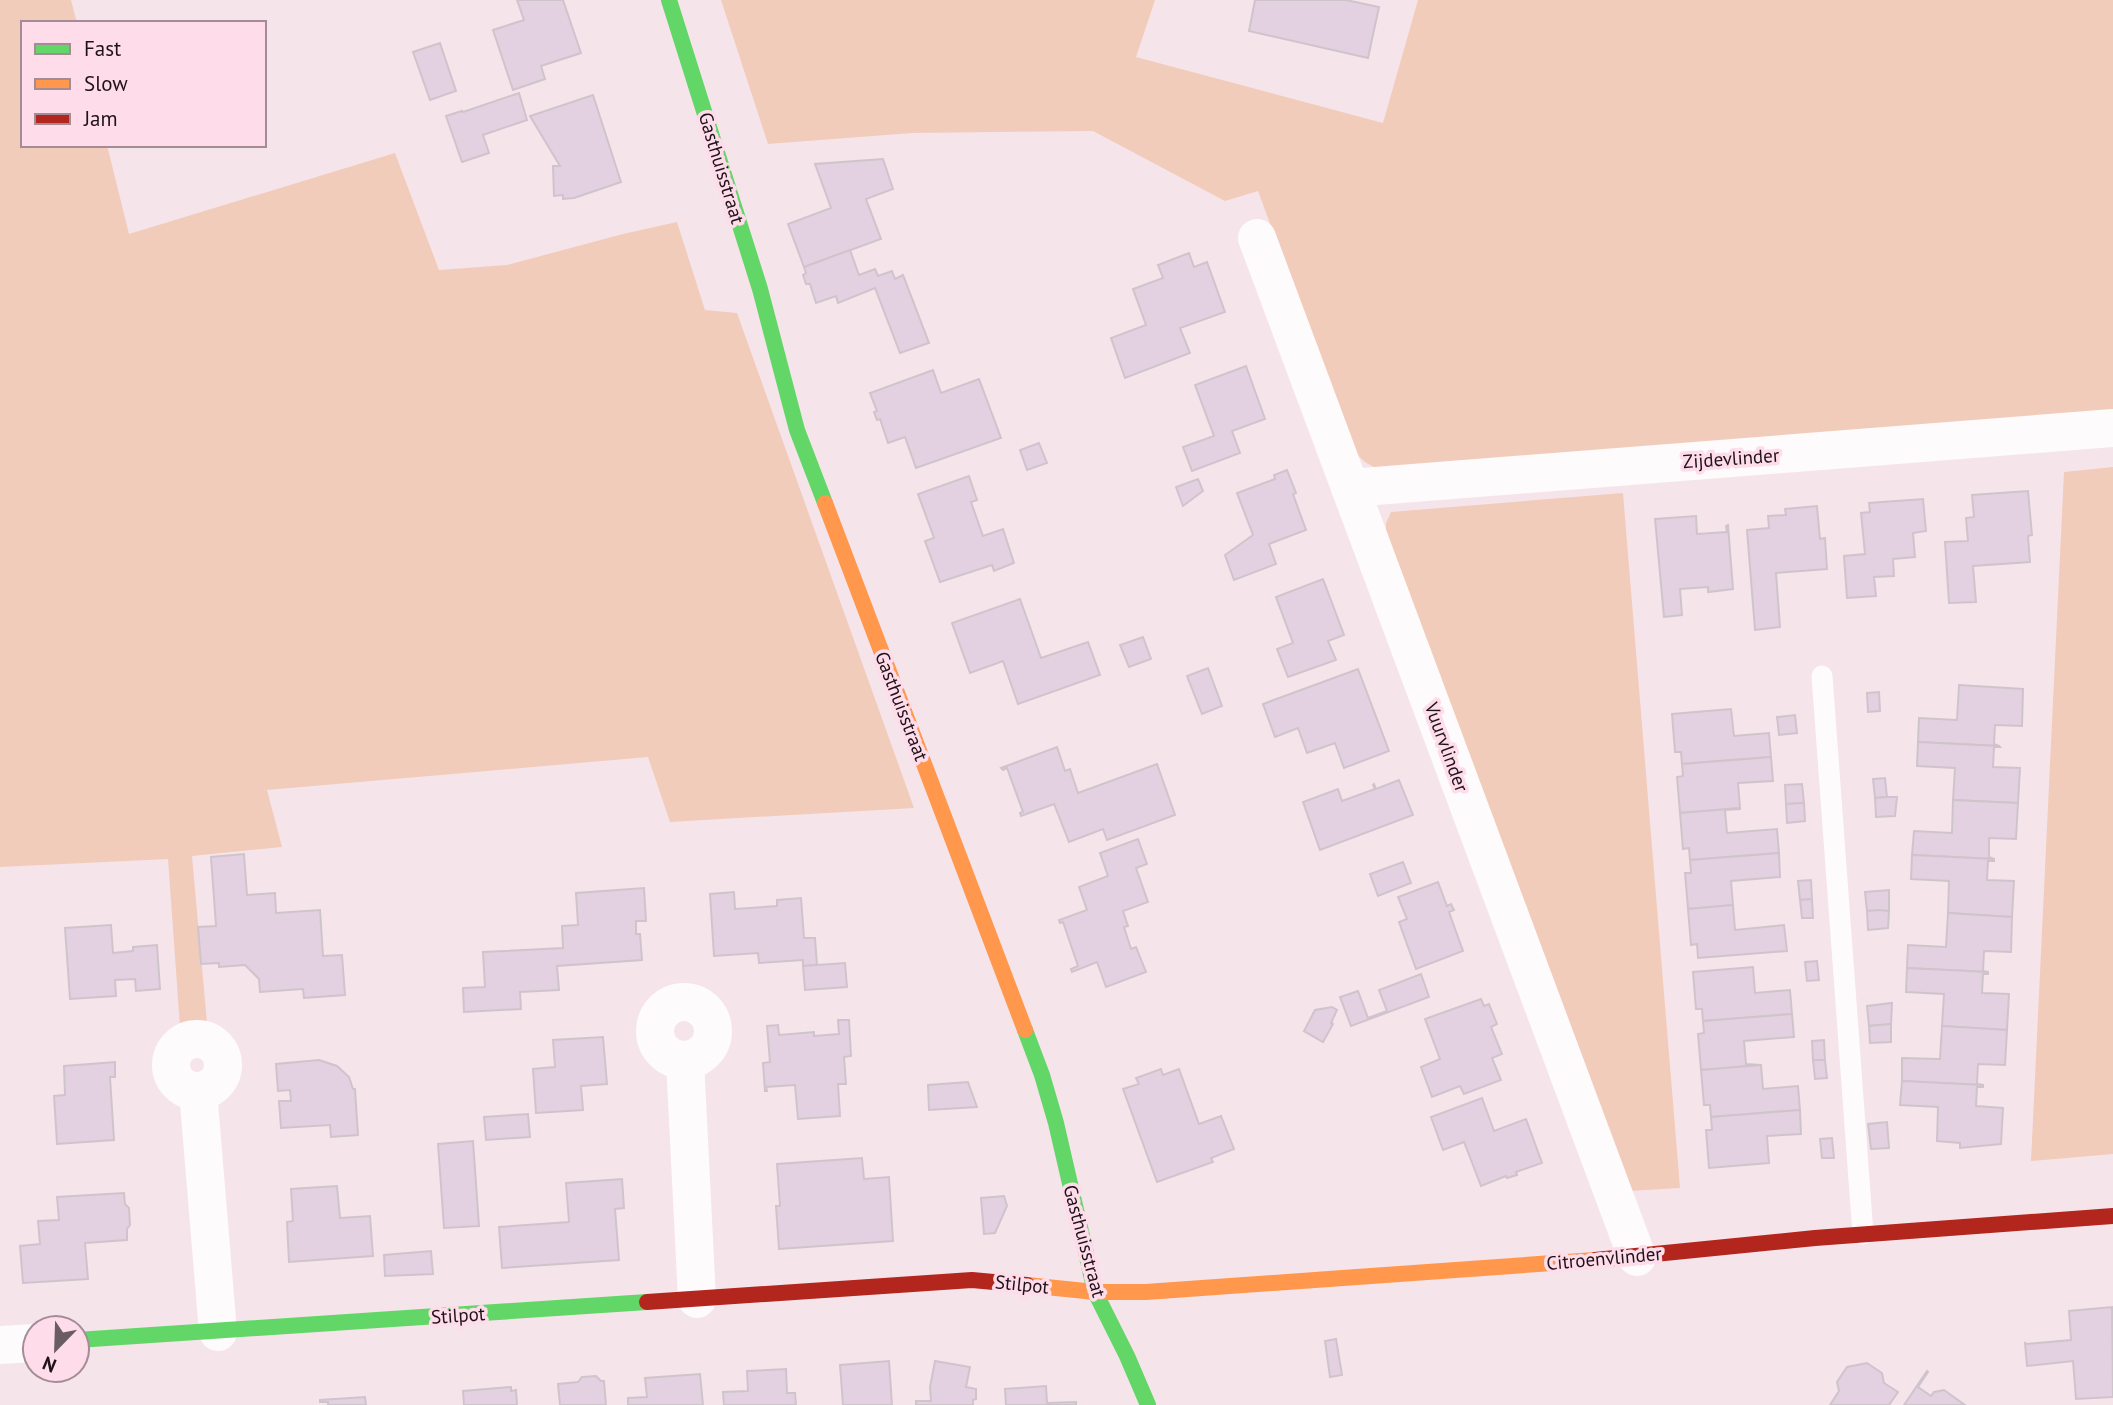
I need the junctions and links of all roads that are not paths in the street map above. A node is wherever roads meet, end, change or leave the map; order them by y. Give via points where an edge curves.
1 (669, 0) edge
2 (1257, 237) dead end
3 (2113, 428) edge
4 (1350, 488) junction
5 (1822, 676) dead end
6 (685, 1061) dead end
7 (198, 1091) dead end
8 (2113, 1216) edge
9 (1863, 1234) junction
10 (1637, 1257) junction
11 (1095, 1292) junction
12 (697, 1298) junction
13 (218, 1332) junction
14 (91, 1339) edge
15 (21, 1344) edge
16 (0, 1345) edge
17 (1148, 1405) edge

1 - 11 street, Gasthuisstraat via 760,289 797,430 1042,1075
2 - 4 street, Vuurvlinder
3 - 4 street, Zijdevlinder
4 - 10 street, Vuurvlinder
5 - 9 lane
6 - 12 street
7 - 13 street
8 - 9 street, Citroenvlinder
9 - 10 street, Citroenvlinder
10 - 11 street, Citroenvlinder
11 - 12 street, Stilpot via 972,1280
11 - 17 street, Gasthuisstraat
12 - 13 street, Stilpot
13 - 14 street, Stilpot
15 - 16 street

